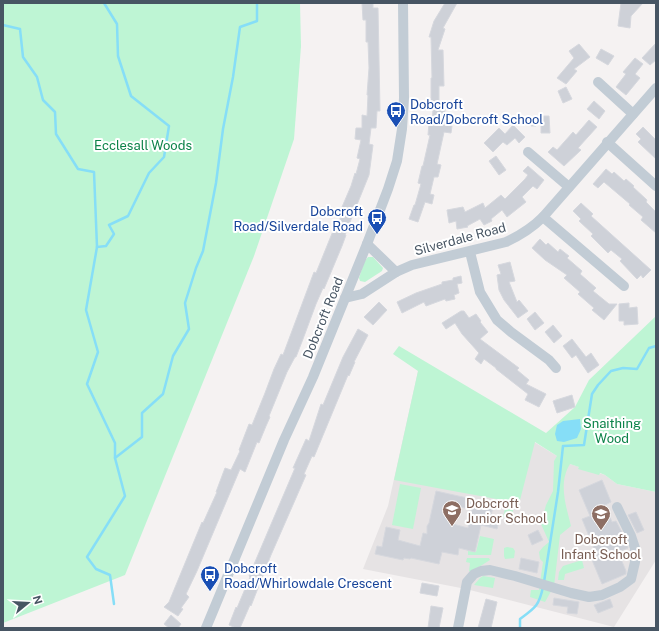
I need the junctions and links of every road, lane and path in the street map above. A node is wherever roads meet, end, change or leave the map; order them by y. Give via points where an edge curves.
1 (403, 3) edge
2 (410, 3) edge
3 (403, 16) junction
4 (598, 82) dead end
5 (656, 88) edge
6 (633, 114) junction
7 (608, 142) junction
8 (528, 152) dead end
9 (656, 186) edge
10 (569, 187) junction
11 (543, 217) junction
12 (367, 244) junction
13 (470, 252) junction
14 (396, 272) junction
15 (624, 286) dead end
16 (345, 298) junction
17 (556, 368) dead end
18 (617, 507) dead end
19 (206, 628) edge
20 (458, 628) edge

1 - 3 street, Dobcroft Road
2 - 3 street
3 - 12 street, Dobcroft Road via 404,98 397,161
4 - 6 street
5 - 6 street, Silverdale Road
6 - 7 street, Silverdale Road
7 - 9 street
7 - 10 street, Silverdale Road
8 - 10 street
10 - 11 street, Silverdale Road
11 - 13 street, Silverdale Road via 521,235
11 - 15 street
12 - 14 street
12 - 16 street, Dobcroft Road
13 - 14 street, Silverdale Road via 412,265
13 - 17 street via 480,292 497,320
14 - 16 street, Silverdale Road via 362,294
16 - 19 street, Dobcroft Road
18 - 20 street via 635,548 631,579 602,595 589,597 509,574 481,571 467,582

